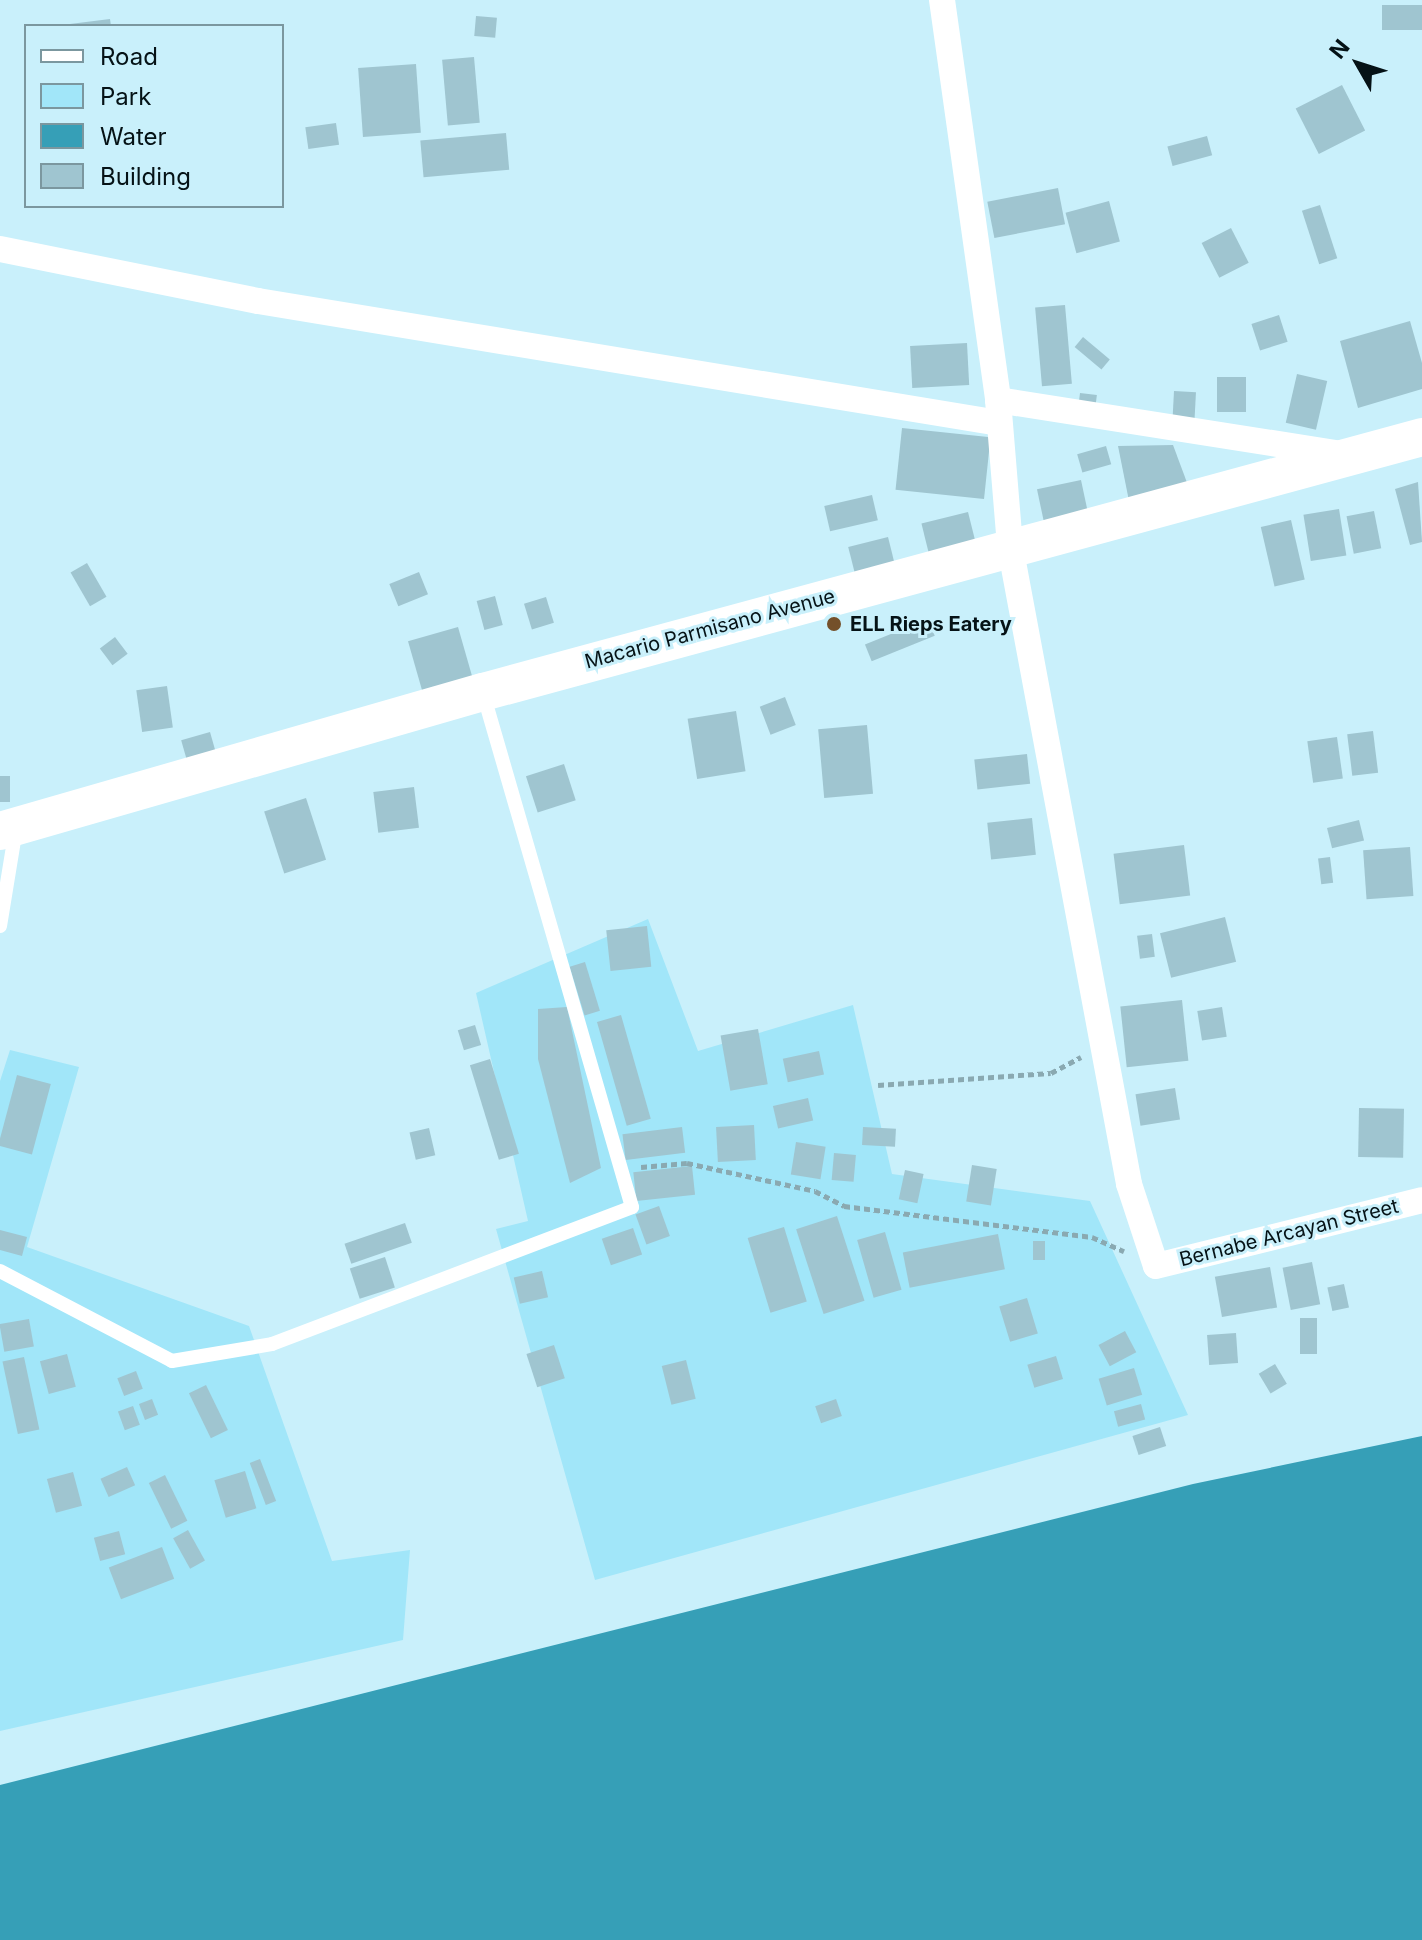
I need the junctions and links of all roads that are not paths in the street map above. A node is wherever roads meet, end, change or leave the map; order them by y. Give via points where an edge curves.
1 (942, 0) edge
2 (0, 249) edge
3 (999, 412) junction
4 (1422, 437) edge
5 (1349, 455) junction
6 (1010, 546) junction
7 (483, 692) junction
8 (8, 829) edge
9 (0, 926) edge
10 (1422, 1200) edge
11 (0, 1271) edge

1 - 3 street
2 - 3 street via 274,303
3 - 5 street
3 - 6 street
4 - 5 street, Macario Parmisano Avenue
5 - 6 street, Macario Parmisano Avenue
6 - 7 street, Macario Parmisano Avenue
6 - 10 street, Bernabe Arcayan Street via 1107,1044 1129,1184 1156,1266
7 - 8 street, Macario Parmisano Avenue
7 - 11 lane via 632,1207 272,1344 172,1361
8 - 9 lane

